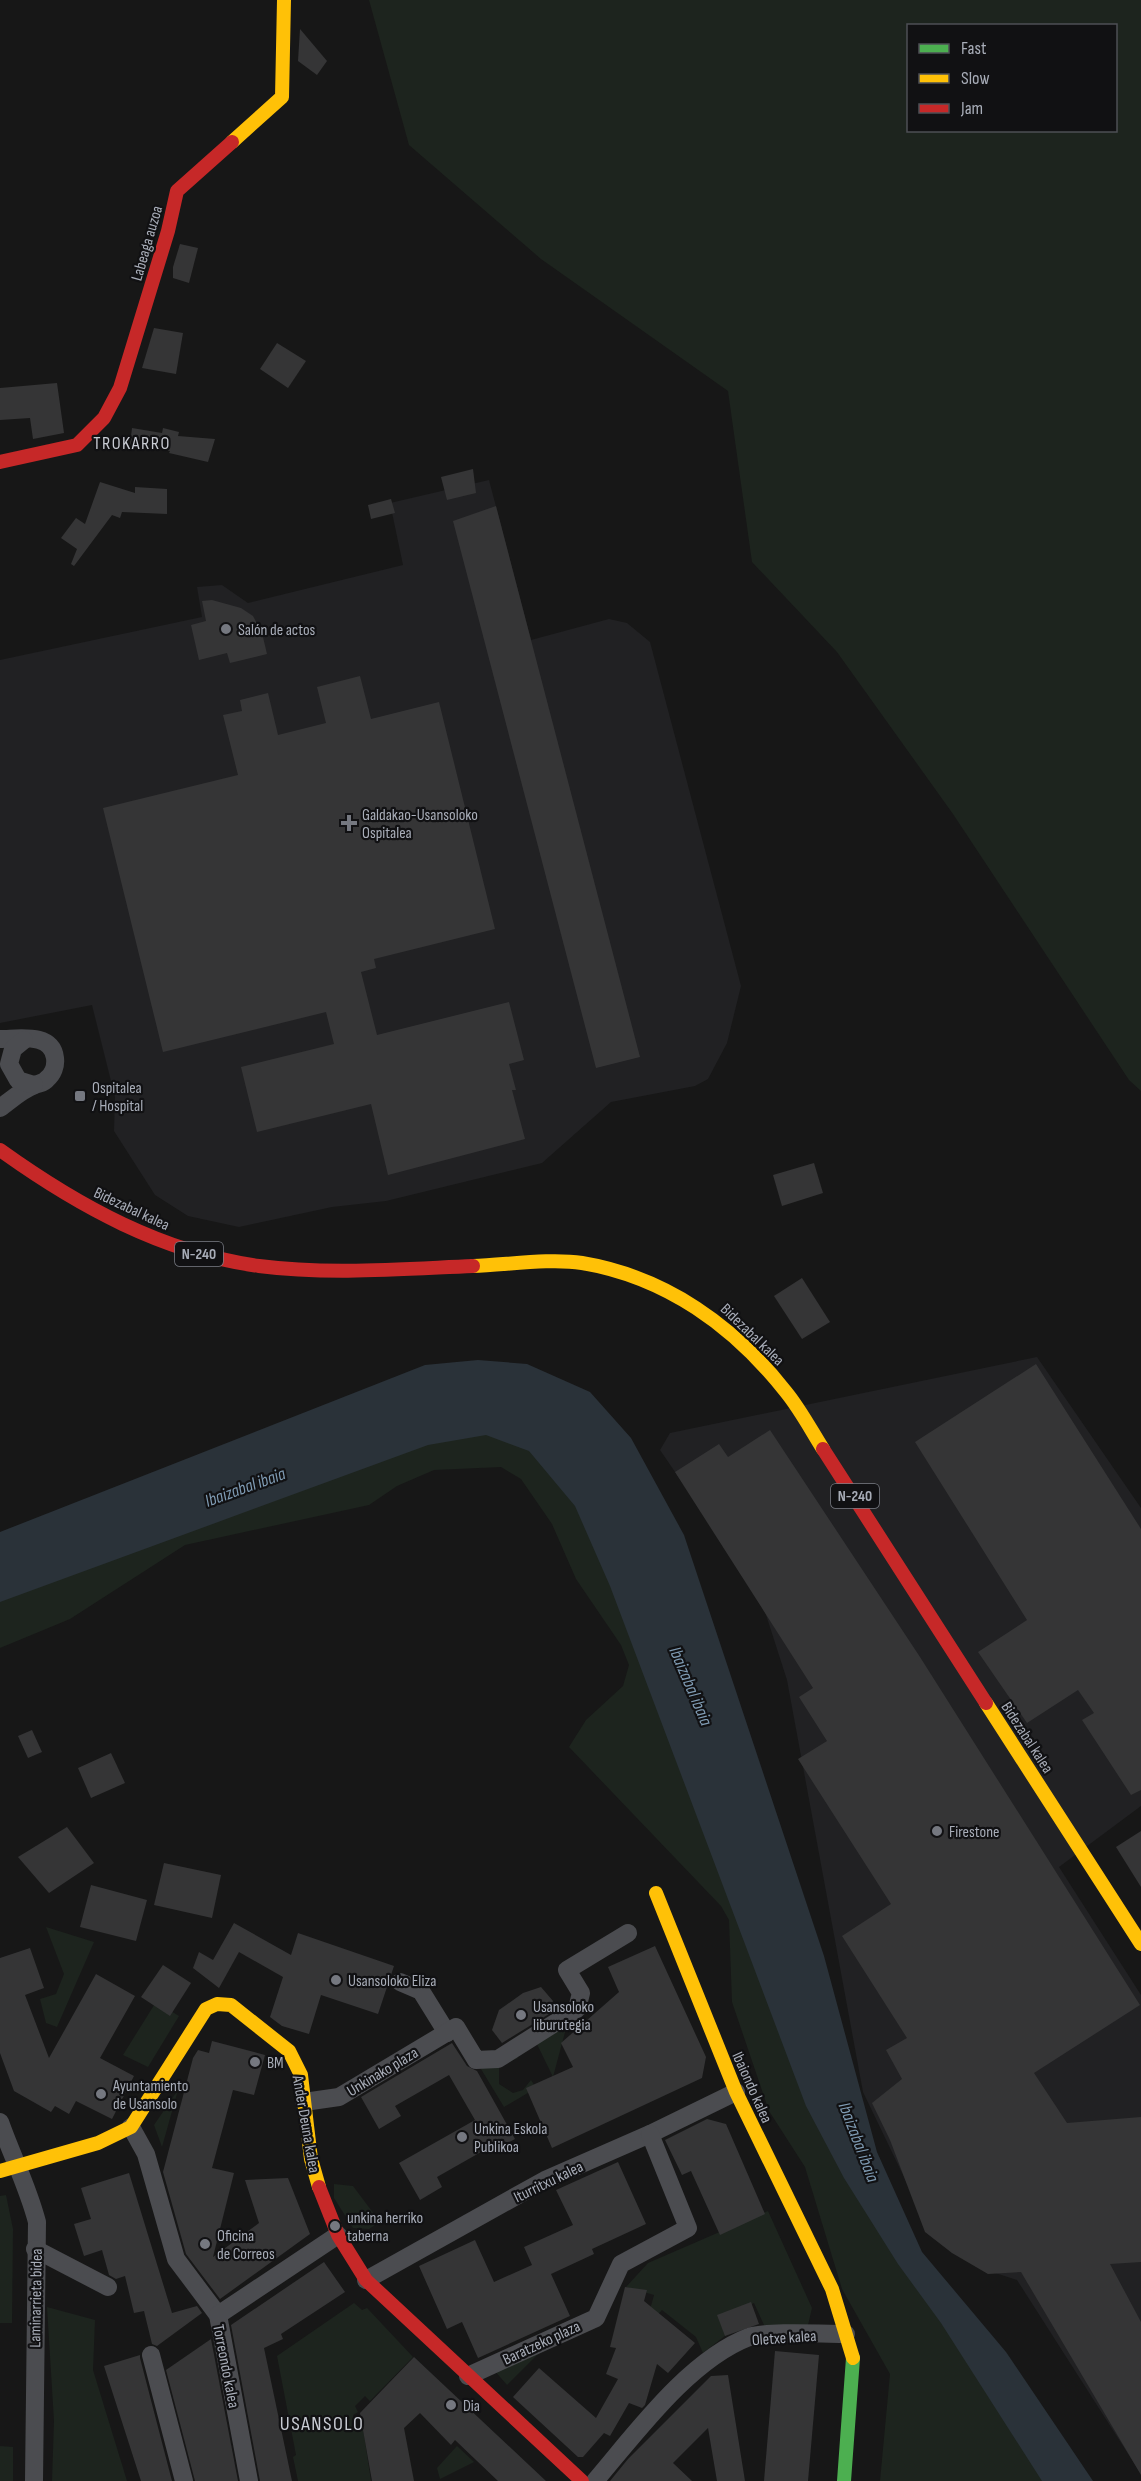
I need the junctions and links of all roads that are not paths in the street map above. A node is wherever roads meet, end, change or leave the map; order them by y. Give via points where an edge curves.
1 (284, 0) edge
2 (0, 462) edge
3 (0, 1039) edge
4 (24, 1040) junction
5 (6, 1068) edge
6 (34, 1085) junction
7 (0, 1099) edge
8 (0, 1108) edge
9 (0, 1150) edge
10 (656, 1893) dead end
11 (628, 1933) dead end
12 (1141, 1944) edge
13 (400, 1982) dead end
14 (451, 2030) junction
15 (736, 2092) junction
16 (304, 2102) junction
17 (0, 2122) edge
18 (131, 2127) junction
19 (650, 2134) junction
20 (8, 2169) edge
21 (338, 2235) junction
22 (35, 2249) junction
23 (366, 2280) junction
24 (108, 2287) dead end
25 (218, 2315) junction
26 (846, 2334) junction
27 (151, 2355) dead end
28 (468, 2376) junction
29 (34, 2481) edge
30 (184, 2481) edge
31 (249, 2481) edge
32 (582, 2481) edge
33 (595, 2481) edge
34 (844, 2481) edge

1 - 2 main road, Labeaga auzoa via 282,97 177,191 120,388 104,418 77,445
3 - 4 street
4 - 5 street via 13,1049
4 - 6 street via 44,1042 56,1060 52,1074
5 - 6 street via 18,1080
5 - 7 street
6 - 8 street
9 - 12 main road, Bidezabal kalea / N-240 via 31,1173 107,1217 203,1255 255,1266 347,1270 580,1263 650,1282 707,1312 734,1335 787,1393
10 - 15 main road, Ibaiondo kalea
11 - 14 street via 567,1970 581,1993 577,2009 498,2059 476,2060
13 - 14 street via 421,1991
14 - 16 street, Unkinako plaza via 339,2097
15 - 19 street, Iturritxu kalea
15 - 26 main road, Ibaiondo kalea via 832,2289
16 - 18 main road, Ander Deuna kalea via 301,2075 289,2051 231,2005 217,2004 206,2008
16 - 21 main road, Ander Deuna kalea via 311,2159
17 - 20 street, Laminarrieta bidea
18 - 20 main road via 98,2143
18 - 25 street, Torreondo kalea via 146,2154 176,2259
19 - 23 street, Iturritxu kalea via 545,2180
19 - 28 street, Baratzeko plaza via 688,2228 621,2264 596,2318
20 - 22 street, Laminarrieta bidea via 29,2189 37,2222
21 - 23 main road, Ander Deuna kalea
21 - 25 street
22 - 24 street
22 - 29 street, Laminarrieta bidea
23 - 28 main road, Ander Deuna kalea
25 - 31 street, Torreondo kalea
26 - 33 street, Oletxe kalea via 751,2336 713,2356 655,2410
26 - 34 main road via 854,2360
27 - 30 street
28 - 32 main road, Ander Deuna kalea

